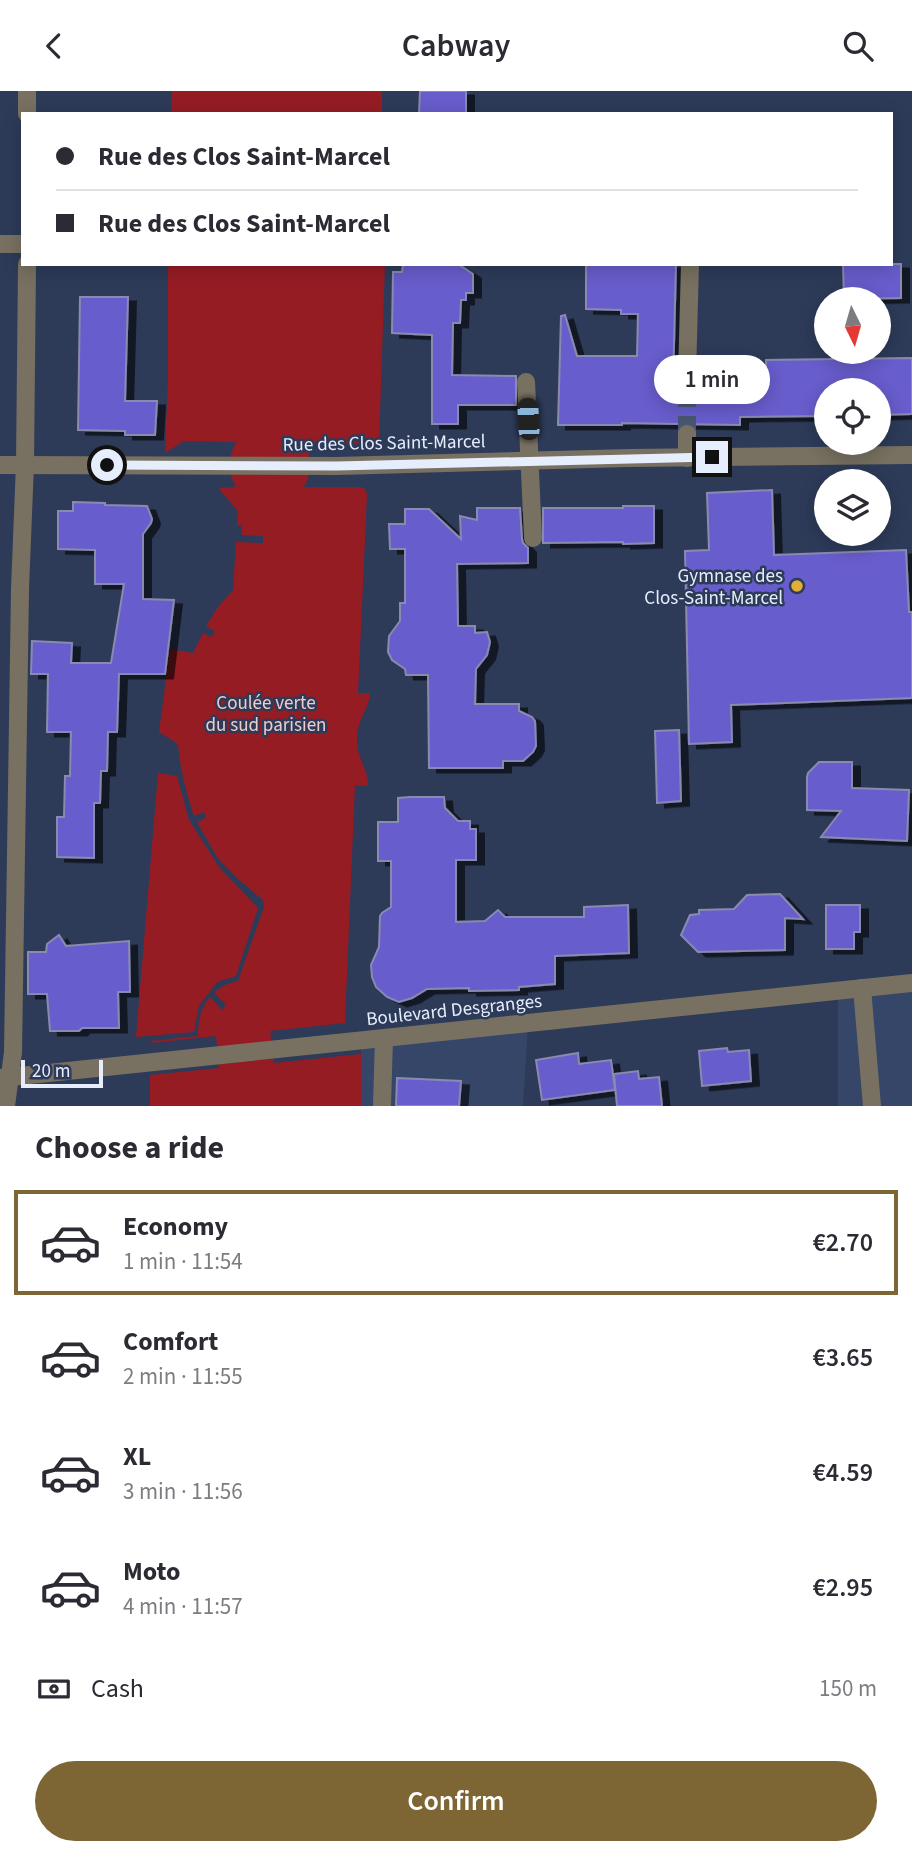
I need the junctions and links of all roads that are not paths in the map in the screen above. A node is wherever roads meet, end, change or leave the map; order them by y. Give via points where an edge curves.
1 (27, 91) edge
2 (27, 112) edge
3 (0, 244) edge
4 (21, 244) edge
5 (27, 266) edge
6 (690, 266) edge
7 (687, 376) tunnel mouth
8 (526, 382) dead end
9 (687, 434) tunnel mouth
10 (912, 455) edge
11 (687, 457) junction
12 (529, 461) junction
13 (25, 464) junction
14 (0, 465) edge
15 (533, 538) dead end
16 (8, 824) edge
17 (912, 983) edge
18 (862, 988) junction
19 (384, 1038) junction
20 (5, 1078) edge
21 (6, 1106) edge
22 (382, 1106) edge
23 (872, 1106) edge

1 - 2 street
3 - 4 street
5 - 13 street
6 - 7 street
8 - 12 street
9 - 11 street
10 - 11 street, Rue des Clos Saint-Marcel
11 - 12 street, Rue des Clos Saint-Marcel
12 - 13 street, Rue des Clos Saint-Marcel via 337,466
12 - 15 street
13 - 14 street, Rue des Clos Saint-Marcel
13 - 16 street
16 - 20 street via 13,1052
17 - 18 street, Boulevard Desgranges
18 - 19 street, Boulevard Desgranges
18 - 23 street
19 - 20 street, Boulevard Desgranges
19 - 22 street
20 - 21 street

